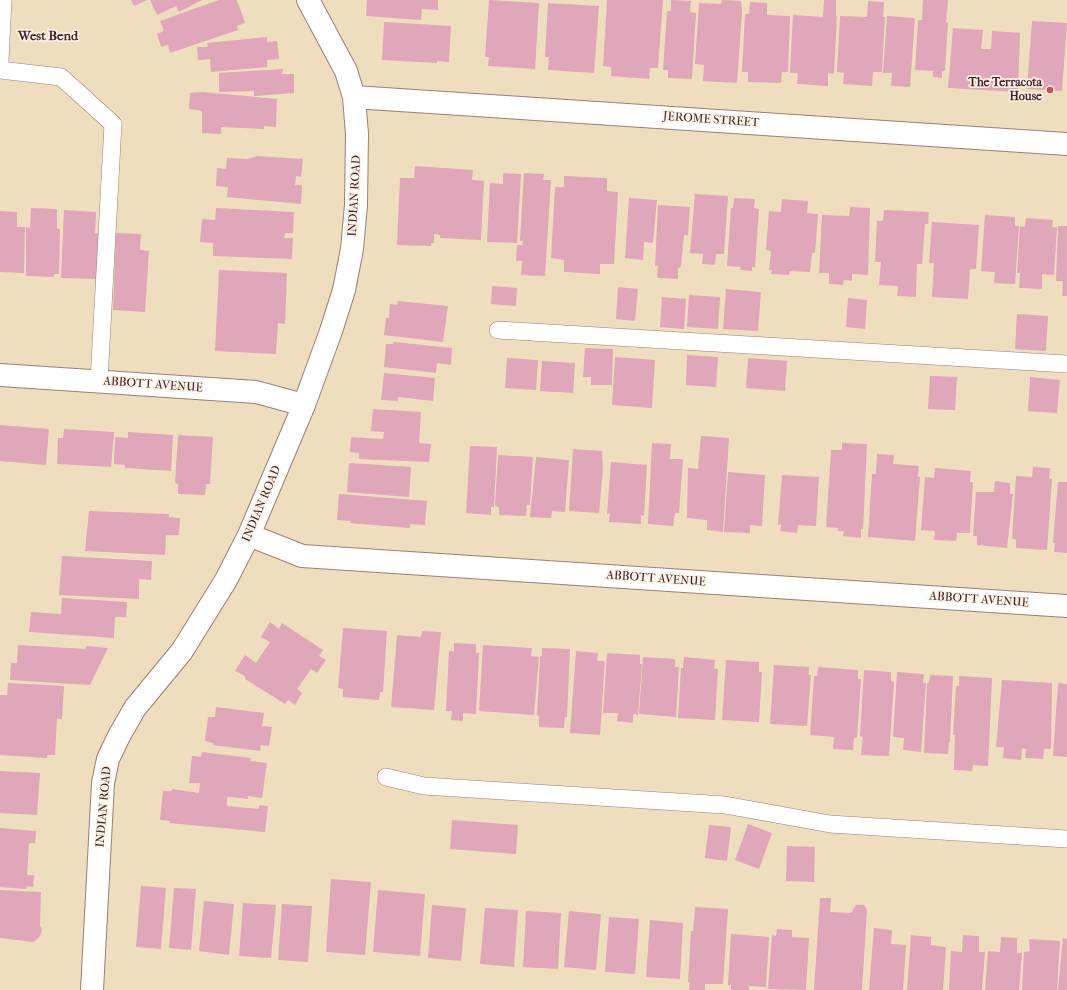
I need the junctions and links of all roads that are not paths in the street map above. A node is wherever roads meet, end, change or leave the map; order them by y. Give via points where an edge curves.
1 (3, 0) edge
2 (308, 0) edge
3 (0, 61) edge
4 (0, 70) edge
5 (354, 97) junction
6 (1067, 144) edge
7 (498, 330) dead end
8 (1067, 364) edge
9 (0, 375) edge
10 (99, 381) junction
11 (304, 405) junction
12 (249, 535) junction
13 (1067, 606) edge
14 (386, 777) dead end
15 (1067, 840) edge
16 (92, 990) edge

1 - 3 lane
2 - 5 street, INDIAN ROAD via 346,71
4 - 10 lane via 61,77 113,124
5 - 6 street, JEROME STREET
5 - 11 street, INDIAN ROAD via 357,134 356,205 352,249 344,290
7 - 8 lane
9 - 10 street, ABBOTT AVENUE
10 - 11 street, ABBOTT AVENUE via 256,392
11 - 12 street, INDIAN ROAD
12 - 13 street, ABBOTT AVENUE via 302,556
12 - 16 street, INDIAN ROAD via 226,580 182,650 135,708 108,759 103,783
14 - 15 lane via 424,786 725,805 830,824

